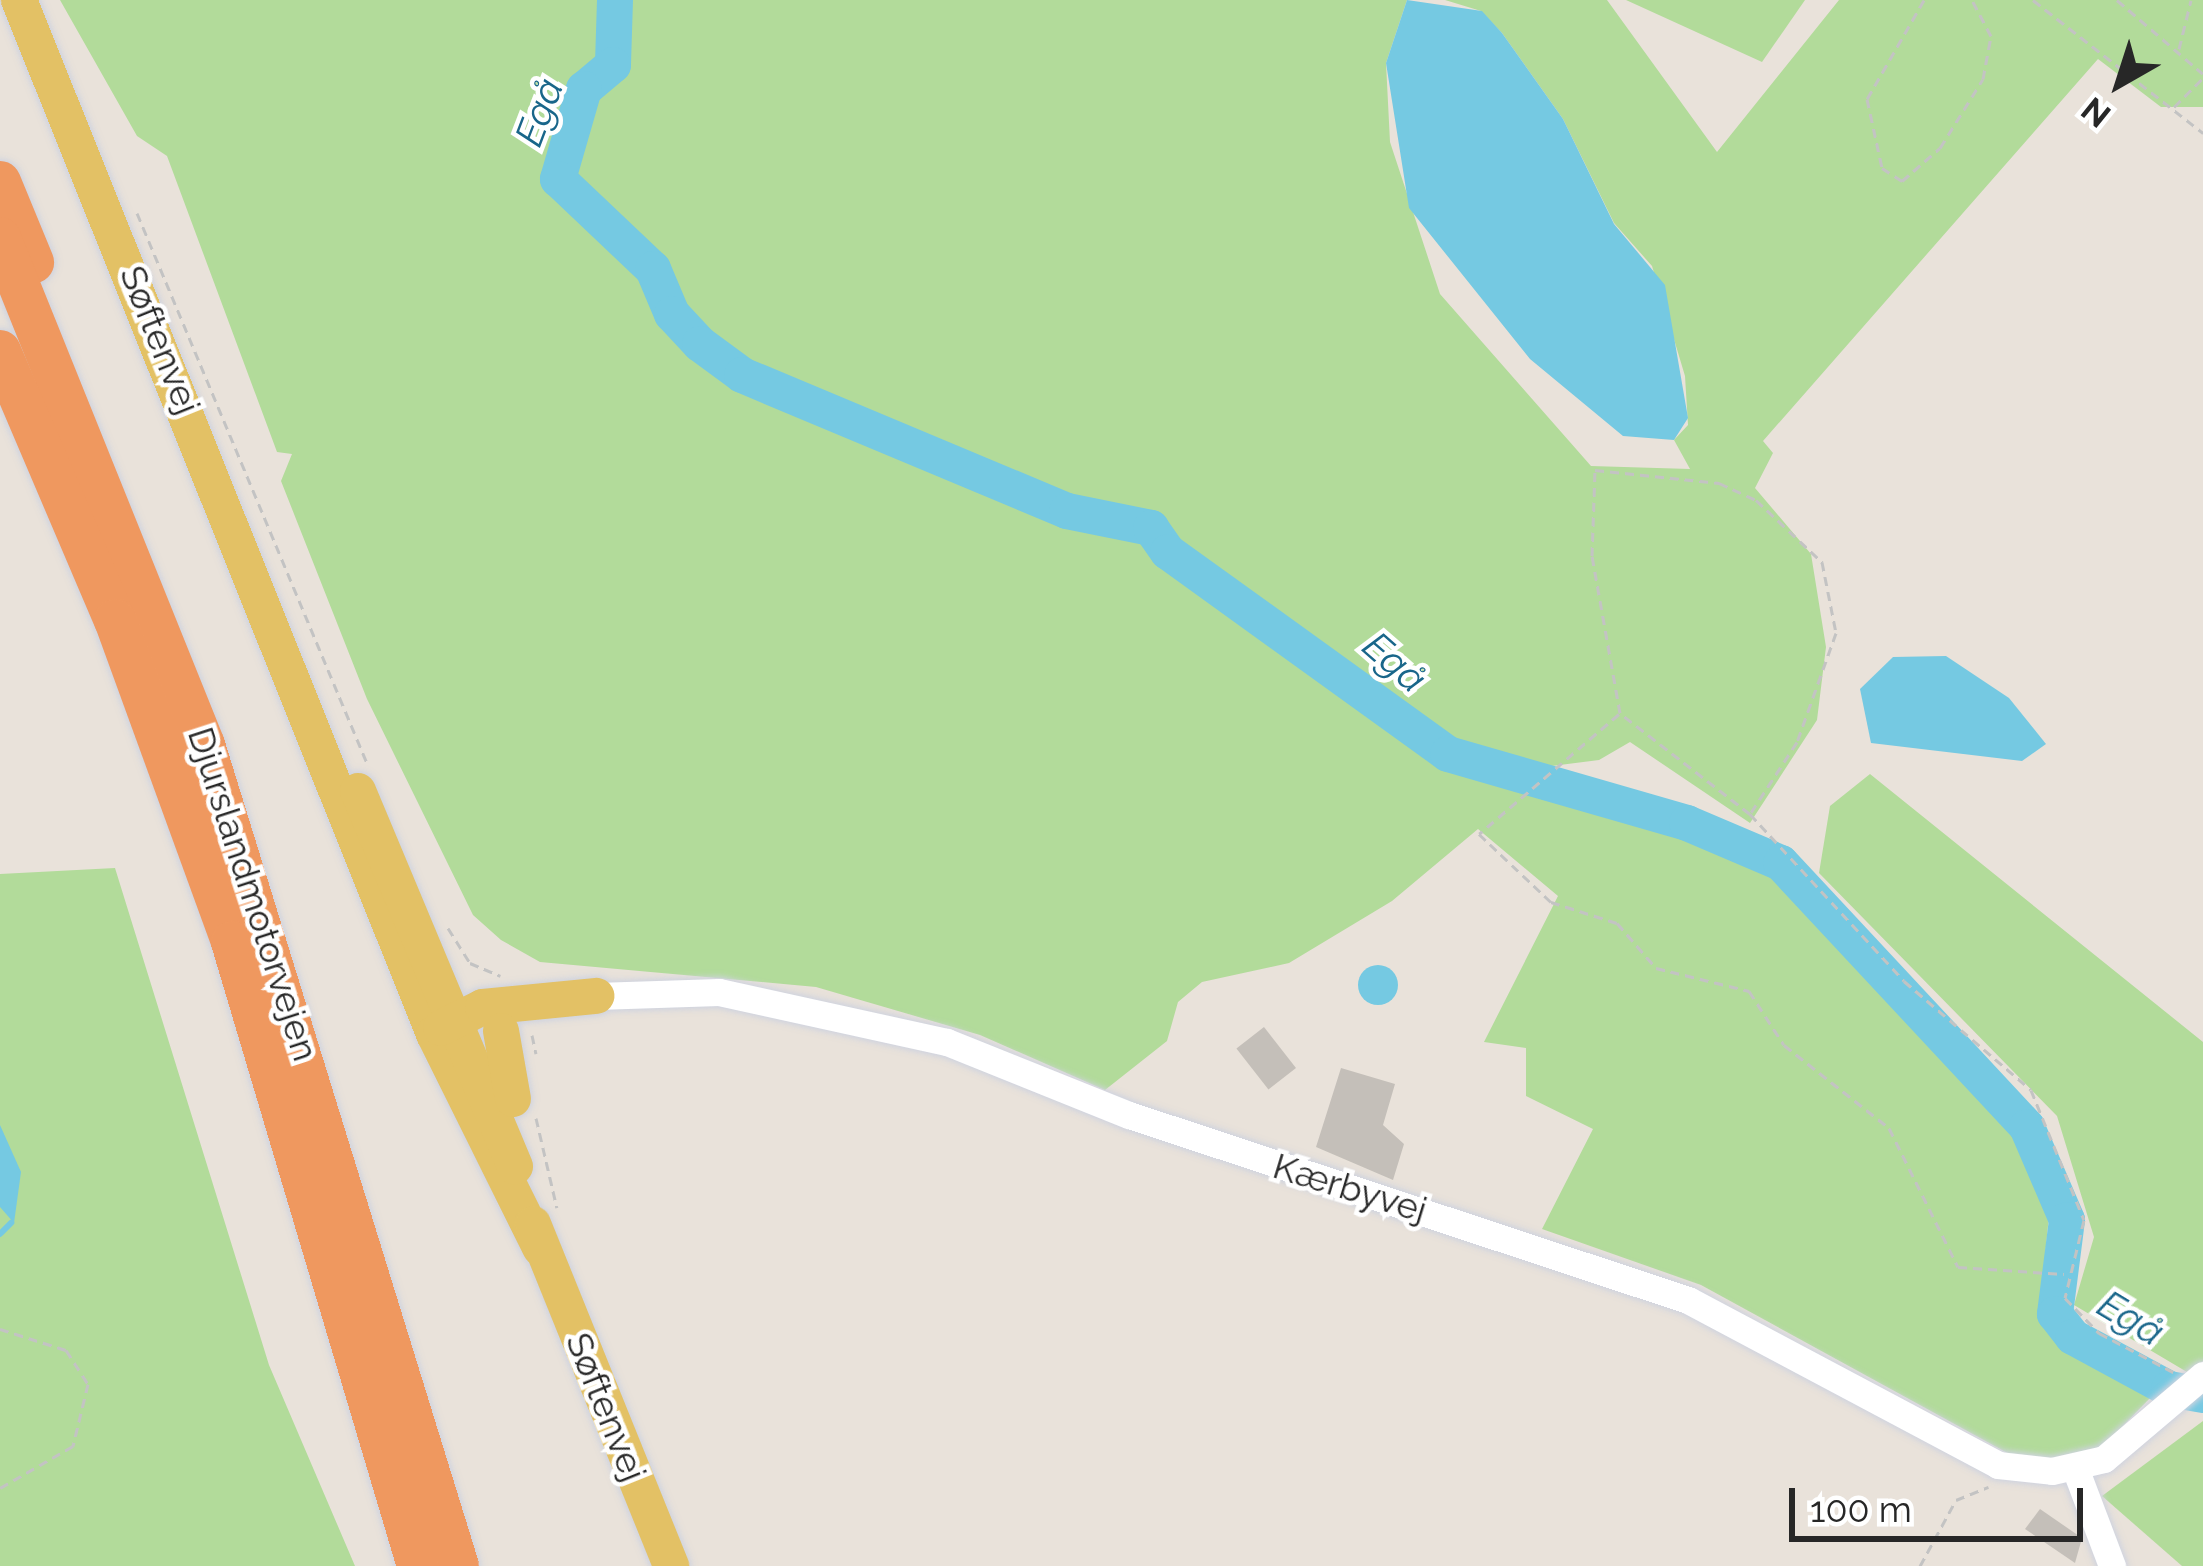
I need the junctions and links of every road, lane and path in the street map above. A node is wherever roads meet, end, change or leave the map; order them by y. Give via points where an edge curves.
1 (19, 0) edge
2 (1924, 0) edge
3 (1972, 0) edge
4 (2033, 0) edge
5 (2117, 0) edge
6 (2191, 0) edge
7 (2179, 51) junction
8 (2203, 76) edge
9 (2173, 109) junction
10 (2203, 133) edge
11 (0, 182) edge
12 (0, 238) edge
13 (0, 351) edge
14 (0, 361) edge
15 (18, 418) edge
16 (106, 485) junction
17 (1620, 713) junction
18 (1750, 814) junction
19 (596, 996) joint
20 (464, 1030) junction
21 (535, 1231) junction
22 (2066, 1275) junction
23 (0, 1329) edge
24 (2190, 1386) edge
25 (2075, 1468) junction
26 (0, 1488) edge
27 (417, 1566) edge
28 (458, 1566) edge
29 (671, 1566) edge
30 (2112, 1566) edge

1 - 20 main road, Søftenvej via 298,681
2 - 3 path via 1868,99 1882,168 1902,181 1940,148 1983,79 1990,36
4 - 9 path
5 - 7 path
6 - 7 path
7 - 8 path
8 - 9 path
9 - 10 path
11 - 16 highway
12 - 16 highway, Djurslandmotorvejen
13 - 15 highway, Djurslandmotorvejen
14 - 15 highway
15 - 27 highway, Djurslandmotorvejen via 232,942
16 - 28 highway, Djurslandmotorvejen via 253,887
17 - 18 path
17 - 18 path via 1592,556 1595,470 1687,473 1756,500 1822,562 1836,633 1797,742
17 - 22 path via 1567,768 1544,775 1479,834 1551,902 1610,918 1673,976 1749,991 1784,1045 1889,1128 1958,1267
18 - 22 path via 1904,981 2031,1090 2084,1220
19 - 20 main road
19 - 25 street, Kærbyvej via 719,992 947,1042 1151,1123 1688,1300 1998,1465
20 - 21 main road, Søftenvej
20 - 21 main road
21 - 29 main road, Søftenvej
22 - 24 path via 2072,1310
23 - 26 path via 76,1357 88,1414 60,1459
24 - 25 street, Kærbyvej via 2121,1448
25 - 30 street

